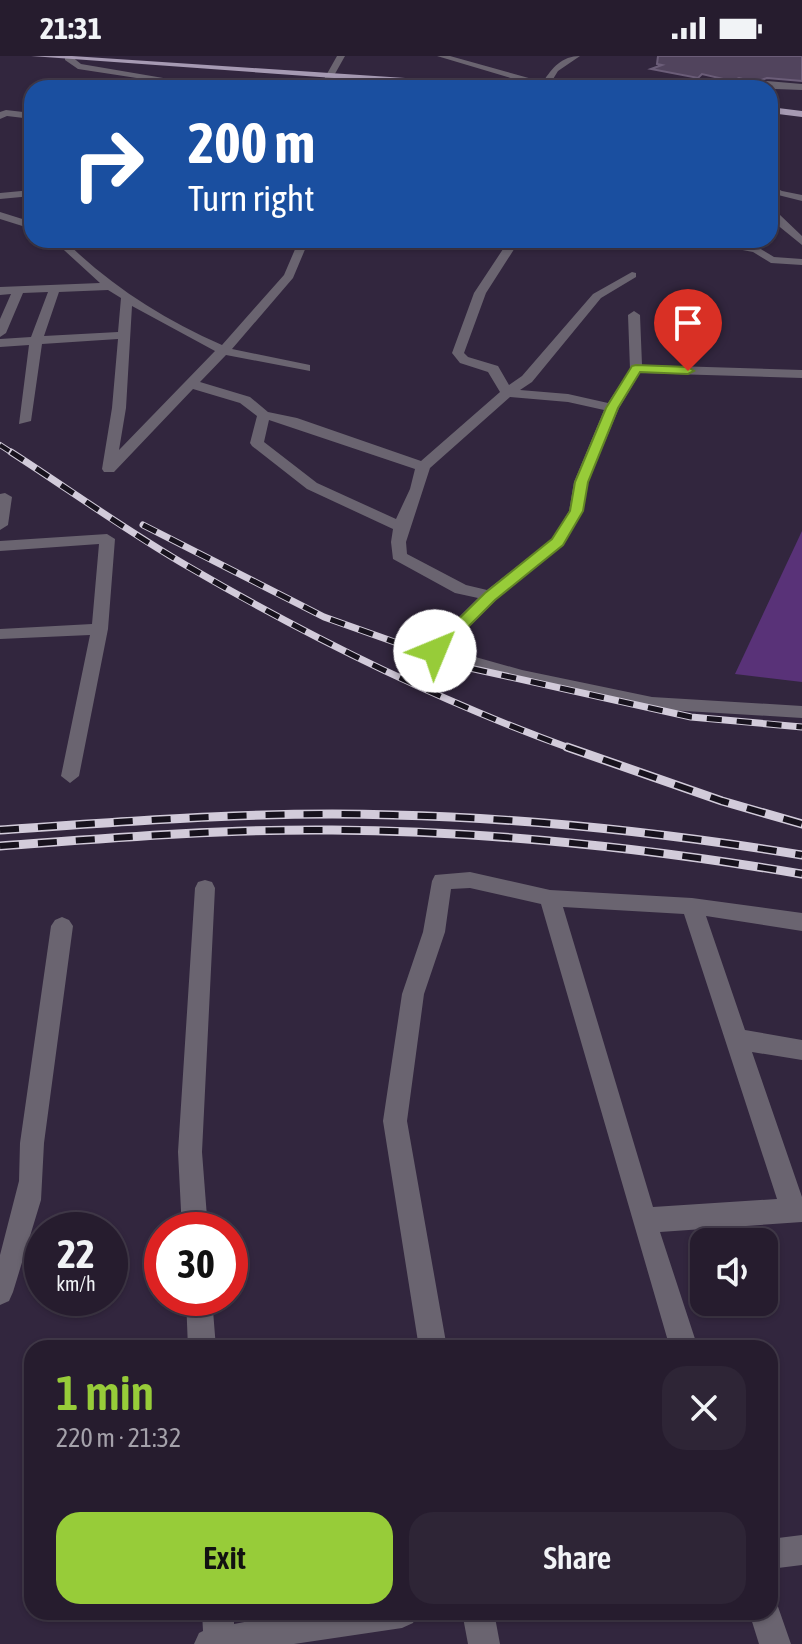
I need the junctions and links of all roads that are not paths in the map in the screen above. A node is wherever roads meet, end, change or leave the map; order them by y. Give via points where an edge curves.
1 (35, 56) edge
2 (89, 56) edge
3 (341, 56) edge
4 (441, 56) edge
5 (576, 56) edge
6 (68, 58) junction
7 (330, 73) junction
8 (167, 80) edge
9 (327, 80) edge
10 (414, 80) edge
11 (442, 80) edge
12 (528, 80) edge
13 (554, 80) edge
14 (802, 87) edge
15 (778, 101) edge
16 (778, 103) edge
17 (24, 115) edge
18 (802, 115) edge
19 (0, 116) edge
20 (778, 193) edge
21 (24, 194) edge
22 (0, 196) edge
23 (802, 198) edge
24 (0, 215) edge
25 (778, 219) edge
26 (24, 223) edge
27 (802, 242) edge
28 (65, 248) edge
29 (301, 248) edge
30 (509, 248) edge
31 (749, 248) edge
32 (802, 262) edge
33 (632, 275) dead end
34 (113, 286) junction
35 (55, 288) junction
36 (19, 290) junction
37 (0, 291) edge
38 (127, 295) junction
39 (634, 315) dead end
40 (0, 333) edge
41 (125, 335) junction
42 (36, 341) junction
43 (0, 343) edge
44 (224, 350) junction
45 (305, 368) dead end
46 (636, 369) junction
47 (802, 374) edge
48 (191, 384) junction
49 (507, 393) junction
50 (612, 408) junction
51 (264, 415) junction
52 (24, 421) dead end
53 (423, 467) junction
54 (5, 497) dead end
55 (0, 525) edge
56 (400, 527) junction
57 (0, 546) edge
58 (490, 596) junction
59 (100, 629) junction
60 (0, 634) edge
61 (802, 712) edge
62 (70, 776) dead end
63 (205, 888) dead end
64 (550, 898) junction
65 (692, 906) junction
66 (802, 922) edge
67 (62, 926) dead end
68 (736, 1039) junction
69 (802, 1050) edge
70 (798, 1209) edge
71 (194, 1212) edge
72 (644, 1220) junction
73 (0, 1292) edge
74 (200, 1316) edge
75 (202, 1340) edge
76 (432, 1340) edge
77 (682, 1340) edge
78 (802, 1550) edge
79 (778, 1553) edge
80 (335, 1620) edge
81 (480, 1620) edge
82 (768, 1620) edge
83 (216, 1635) edge
84 (484, 1644) edge
85 (775, 1644) edge

1 - 6 main road
2 - 7 main road
3 - 7 street
4 - 12 street
5 - 13 street via 555,69
6 - 7 main road
6 - 8 street via 78,66
7 - 9 street
7 - 10 main road
7 - 11 main road
14 - 15 street
16 - 18 main road
17 - 19 street
20 - 23 street
21 - 22 street
24 - 26 street
25 - 27 street
28 - 34 street
29 - 44 street via 289,276
30 - 49 street via 478,293 458,353 493,369
31 - 32 street via 771,260
33 - 49 street via 597,296 527,379
34 - 35 street
34 - 38 street
35 - 36 street
35 - 42 street
36 - 37 street
36 - 40 street
38 - 41 street
38 - 44 street
39 - 46 street
41 - 42 street
41 - 48 street via 109,469
42 - 43 street
42 - 52 street
44 - 45 street
44 - 48 street
46 - 47 street
46 - 50 street
48 - 51 street via 245,400
49 - 50 street
49 - 53 street
50 - 58 street via 581,482 576,511 558,542
51 - 53 street
51 - 56 street via 257,443 312,486
53 - 56 street
54 - 55 street
56 - 58 street via 399,556 461,589
57 - 59 street via 107,539
58 - 61 street via 435,651 522,676 652,703
59 - 60 street
59 - 62 street
63 - 71 street via 190,1152
64 - 65 street
64 - 72 street
64 - 76 street via 470,880 442,881 434,932 413,994 395,1121
65 - 66 street
65 - 68 street
67 - 73 street via 32,1143 34,1174
68 - 69 street
68 - 70 street
70 - 72 street
72 - 77 street
74 - 75 street
78 - 79 street
80 - 83 street
81 - 84 street
82 - 85 street

